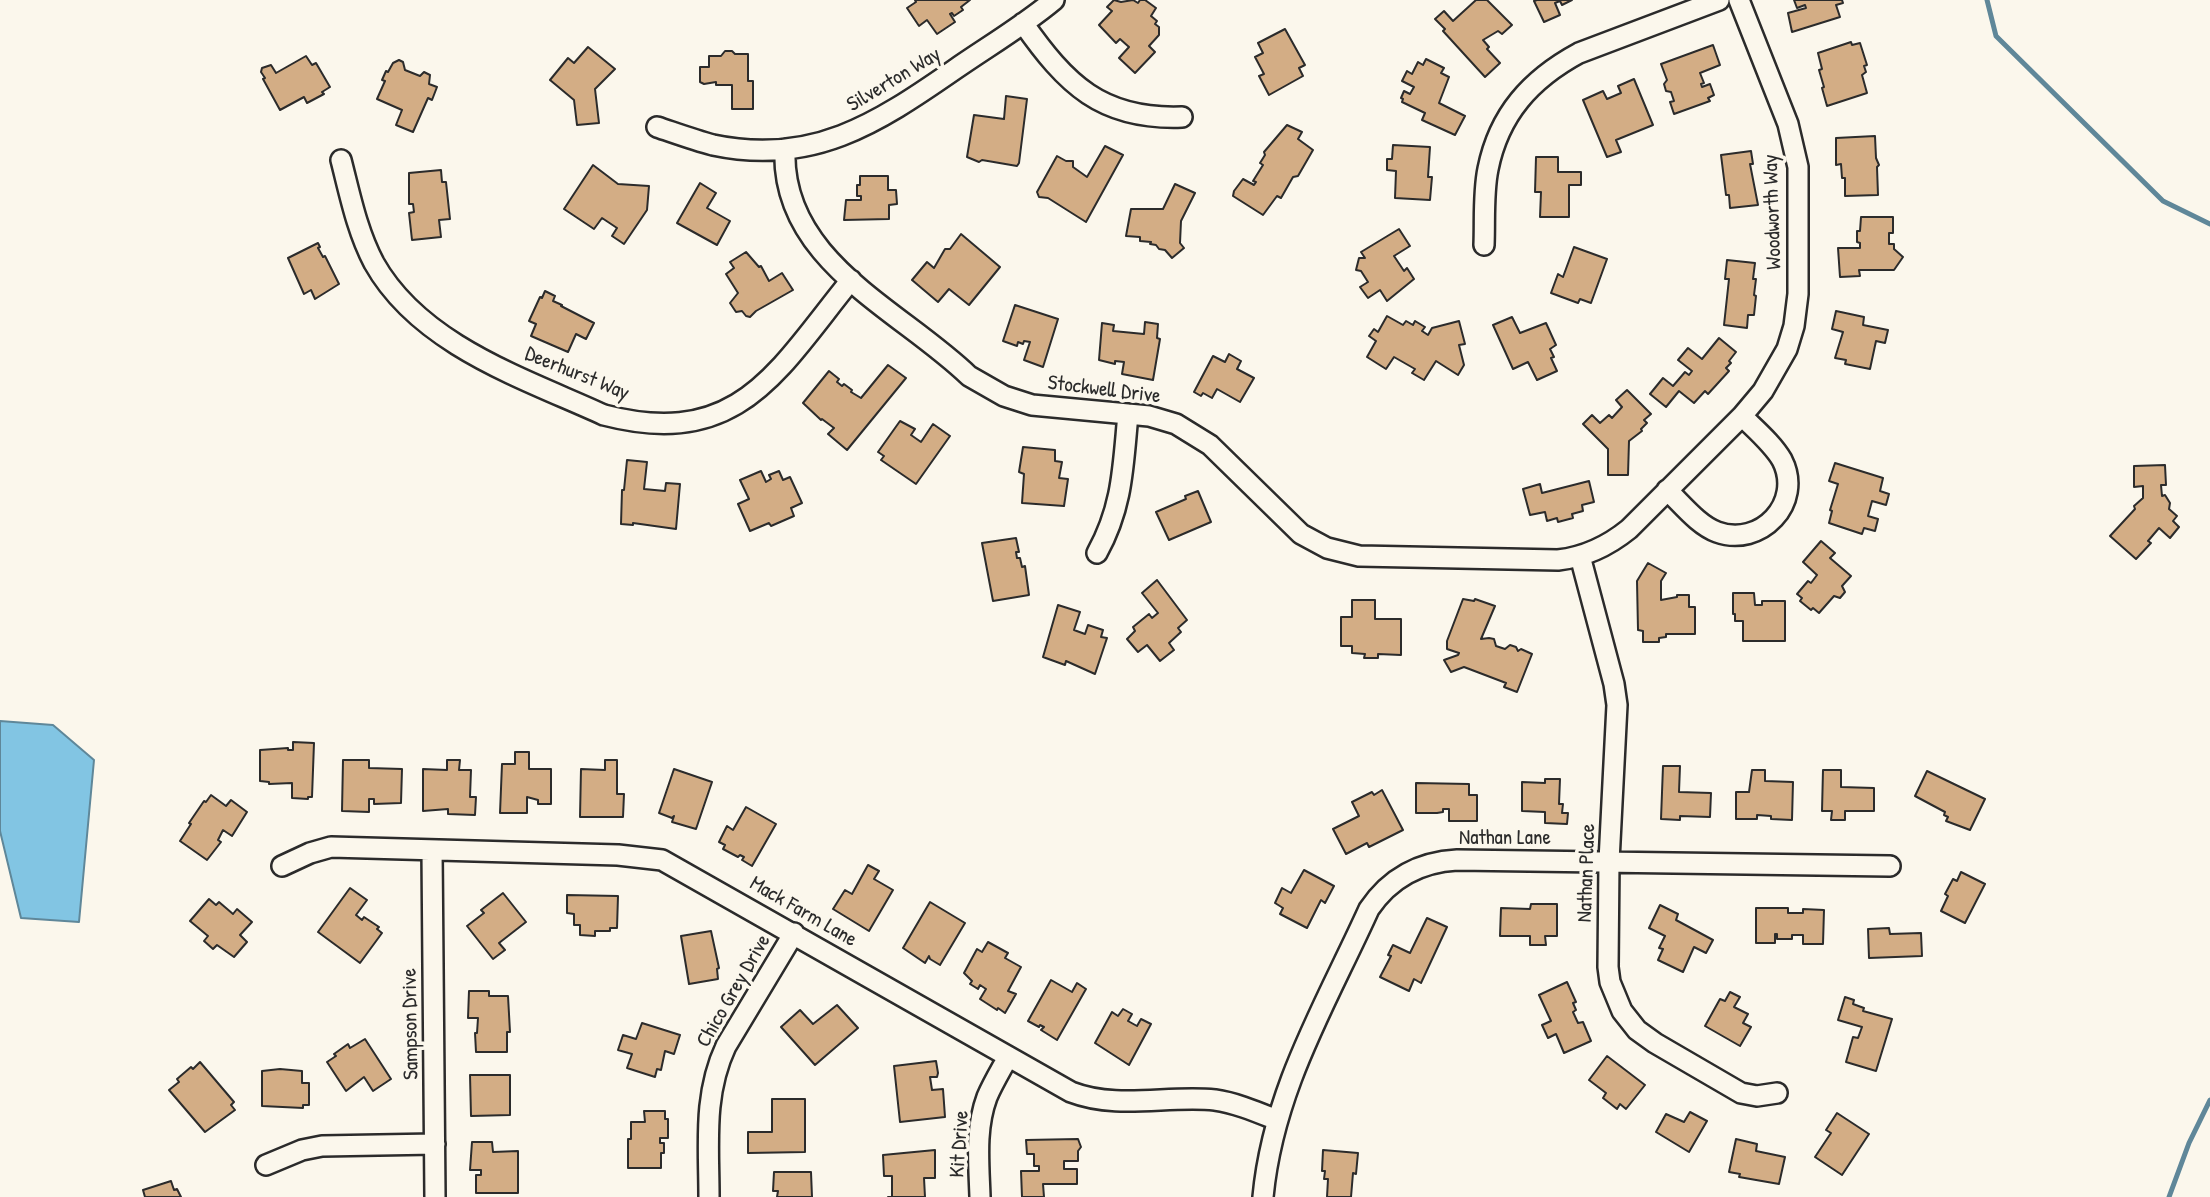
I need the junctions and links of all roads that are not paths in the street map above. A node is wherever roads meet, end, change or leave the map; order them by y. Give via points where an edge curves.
1 (1054, 0) edge
2 (1719, 0) edge
3 (1740, 0) edge
4 (1023, 23) junction
5 (1182, 117) dead end
6 (657, 127) dead end
7 (785, 149) junction
8 (341, 160) dead end
9 (1484, 246) dead end
10 (851, 280) junction
11 (1128, 414) junction
12 (1742, 416) junction
13 (1667, 490) junction
14 (1097, 552) dead end
15 (1580, 556) junction
16 (432, 850) junction
17 (1609, 861) junction
18 (282, 866) dead end
19 (1890, 866) dead end
20 (794, 933) junction
21 (1008, 1057) junction
22 (1777, 1093) dead end
23 (1277, 1120) junction
24 (435, 1144) junction
25 (266, 1165) dead end
26 (435, 1197) edge
27 (709, 1197) edge
28 (979, 1197) edge
29 (1263, 1197) edge

1 - 4 street, Silverton Way
2 - 9 street via 1579,53 1533,85 1503,124 1492,154
3 - 12 street, Woodworth Way via 1791,134 1798,167 1794,326 1787,349 1763,391
4 - 5 street via 1055,67 1096,99 1140,114
4 - 7 street, Silverton Way via 867,126 820,143
6 - 7 street, Silverton Way via 732,148
7 - 10 street, Stockwell Drive via 788,183 807,233
8 - 10 street, Deerhurst Way via 374,262 409,308 487,362 624,420 675,424 724,412 746,400 777,372
10 - 11 street, Stockwell Drive via 990,390 1032,405
11 - 14 street via 1119,500
11 - 15 street, Stockwell Drive via 1166,420 1190,431 1301,534 1338,552 1558,560
12 - 13 street, Woodworth Way
12 - 13 street via 1777,453 1784,468 1785,500 1773,521 1744,535 1719,533
13 - 15 street, Woodworth Way via 1624,534
15 - 17 street, Nathan Place via 1617,705
16 - 18 street, Mack Farm Lane via 331,847
16 - 20 street, Mack Farm Lane via 662,860
16 - 24 street, Sampson Drive
17 - 19 street, Nathan Lane
17 - 22 street, Nathan Place via 1608,967 1622,1011 1648,1039 1736,1090 1757,1096
17 - 23 street, Nathan Lane via 1447,861 1413,870 1389,885 1361,923 1289,1080
20 - 21 street, Mack Farm Lane
20 - 27 street, Chico Grey Drive via 717,1066 708,1105
21 - 23 street, Mack Farm Lane via 1083,1096 1119,1101 1215,1100
21 - 28 street, Kit Drive via 989,1092 981,1121
23 - 29 street, Nathan Lane
24 - 25 street via 322,1146
24 - 26 street, Sampson Drive

